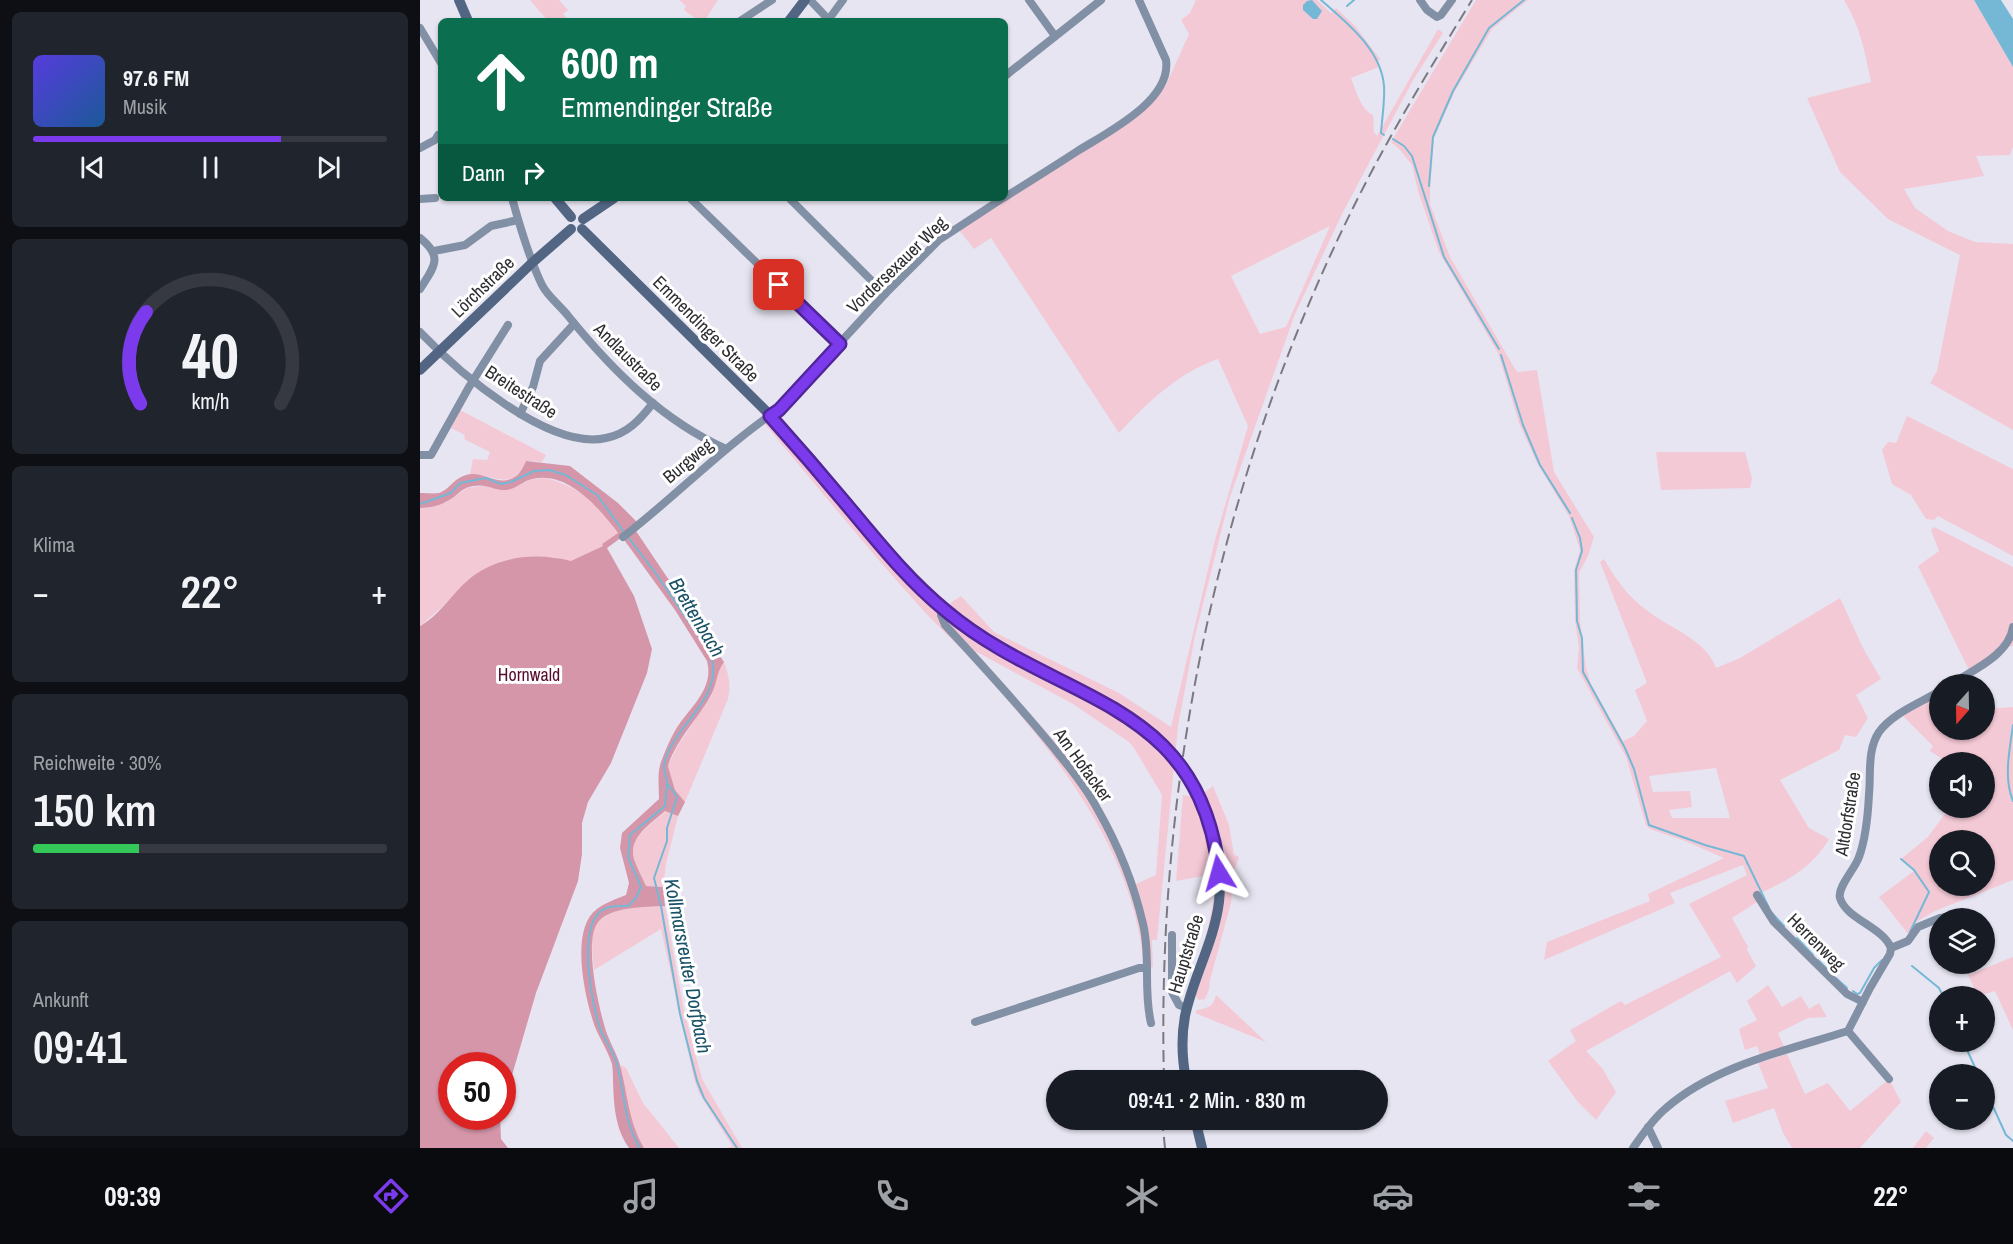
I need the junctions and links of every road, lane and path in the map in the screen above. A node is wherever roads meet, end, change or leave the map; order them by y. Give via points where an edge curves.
1 (459, 0) edge
2 (772, 0) edge
3 (805, 0) edge
4 (810, 0) edge
5 (843, 0) edge
6 (1029, 0) edge
7 (1101, 0) edge
8 (1139, 0) edge
9 (1420, 0) edge
10 (1452, 0) edge
11 (467, 18) edge
12 (745, 18) edge
13 (791, 18) edge
14 (828, 18) edge
15 (831, 18) edge
16 (420, 28) edge
17 (1054, 36) junction
18 (438, 58) edge
19 (1008, 74) edge
20 (438, 135) dead end
21 (420, 148) edge
22 (1008, 193) edge
23 (435, 198) dead end
24 (420, 199) edge
25 (513, 201) edge
26 (558, 201) edge
27 (610, 201) edge
28 (693, 201) edge
29 (792, 201) edge
30 (996, 201) edge
31 (518, 220) junction
32 (579, 226) junction
33 (420, 238) edge
34 (434, 251) junction
35 (533, 262) junction
36 (420, 289) edge
37 (885, 294) junction
38 (574, 324) junction
39 (508, 325) dead end
40 (420, 332) edge
41 (840, 344) junction
42 (440, 353) junction
43 (420, 370) edge
44 (475, 381) junction
45 (653, 403) junction
46 (520, 414) junction
47 (770, 416) junction
48 (726, 449) junction
49 (420, 455) edge
50 (625, 535) dead end
51 (944, 609) junction
52 (2013, 627) edge
53 (1966, 674) edge
54 (1929, 697) edge
55 (1757, 895) dead end
56 (1929, 922) edge
57 (1172, 934) dead end
58 (1891, 948) junction
59 (1148, 968) junction
60 (1863, 1002) junction
61 (1187, 1008) junction
62 (975, 1022) dead end
63 (1151, 1023) dead end
64 (1848, 1031) junction
65 (1185, 1070) edge
66 (1889, 1079) dead end
67 (1648, 1127) junction
68 (1198, 1130) edge
69 (1202, 1148) edge
70 (1633, 1148) edge
71 (1658, 1148) edge

1 - 11 main road
2 - 12 street
3 - 13 main road
4 - 14 street
5 - 15 street
6 - 17 street
7 - 17 street
8 - 22 street, Vordersexauer Weg via 1166,60 1168,69 1162,85 1131,118
9 - 10 street via 1437,17
16 - 18 street
17 - 19 street
20 - 21 street
23 - 24 street
25 - 31 street, Andlaustraße
26 - 32 main road via 571,217 568,223
27 - 32 main road, Lörchstraße
28 - 41 street
29 - 37 street
30 - 37 street, Vordersexauer Weg via 939,240
31 - 34 street via 491,226 465,245
31 - 35 street, Andlaustraße
32 - 35 main road, Lörchstraße
32 - 47 main road, Emmendinger Straße
33 - 34 street
34 - 36 street via 435,261
35 - 38 street, Andlaustraße via 548,294
35 - 42 main road, Lörchstraße
37 - 41 street, Vordersexauer Weg
38 - 45 street, Andlaustraße
38 - 46 street via 540,361
39 - 44 street
40 - 42 street, Breitestraße
41 - 47 street, Vordersexauer Weg
42 - 43 main road, Lörchstraße
42 - 44 street, Breitestraße
44 - 46 street, Breitestraße
44 - 49 street via 431,455
45 - 46 street, Breitestraße via 626,431 594,440 557,433
45 - 48 street, Andlaustraße via 680,425
47 - 48 street, Burgweg
47 - 51 main road, Emmendinger Straße via 904,572
48 - 50 street, Burgweg
51 - 59 street, Am Hofacker via 941,615 945,625 1038,728 1098,809 1123,861 1138,905 1148,946
51 - 61 main road, Hauptstraße, bridge via 994,646 1116,709 1159,740 1183,769 1211,827 1219,873 1213,931
52 - 53 street via 2008,641 1994,656
54 - 58 street, Altdorfstraße via 1892,719 1875,739 1860,855 1839,894 1845,906 1883,936
55 - 60 street, Herrenweg via 1774,922 1847,994
56 - 58 street via 1918,927 1908,941
57 - 61 street, Hauptstraße via 1172,992 1179,1005
58 - 60 street
59 - 62 street
59 - 63 street, Am Hofacker
60 - 64 street
61 - 65 main road, Hauptstraße via 1182,1047
64 - 66 street
64 - 67 street via 1713,1077 1665,1108
67 - 70 street
67 - 71 street
68 - 69 main road

